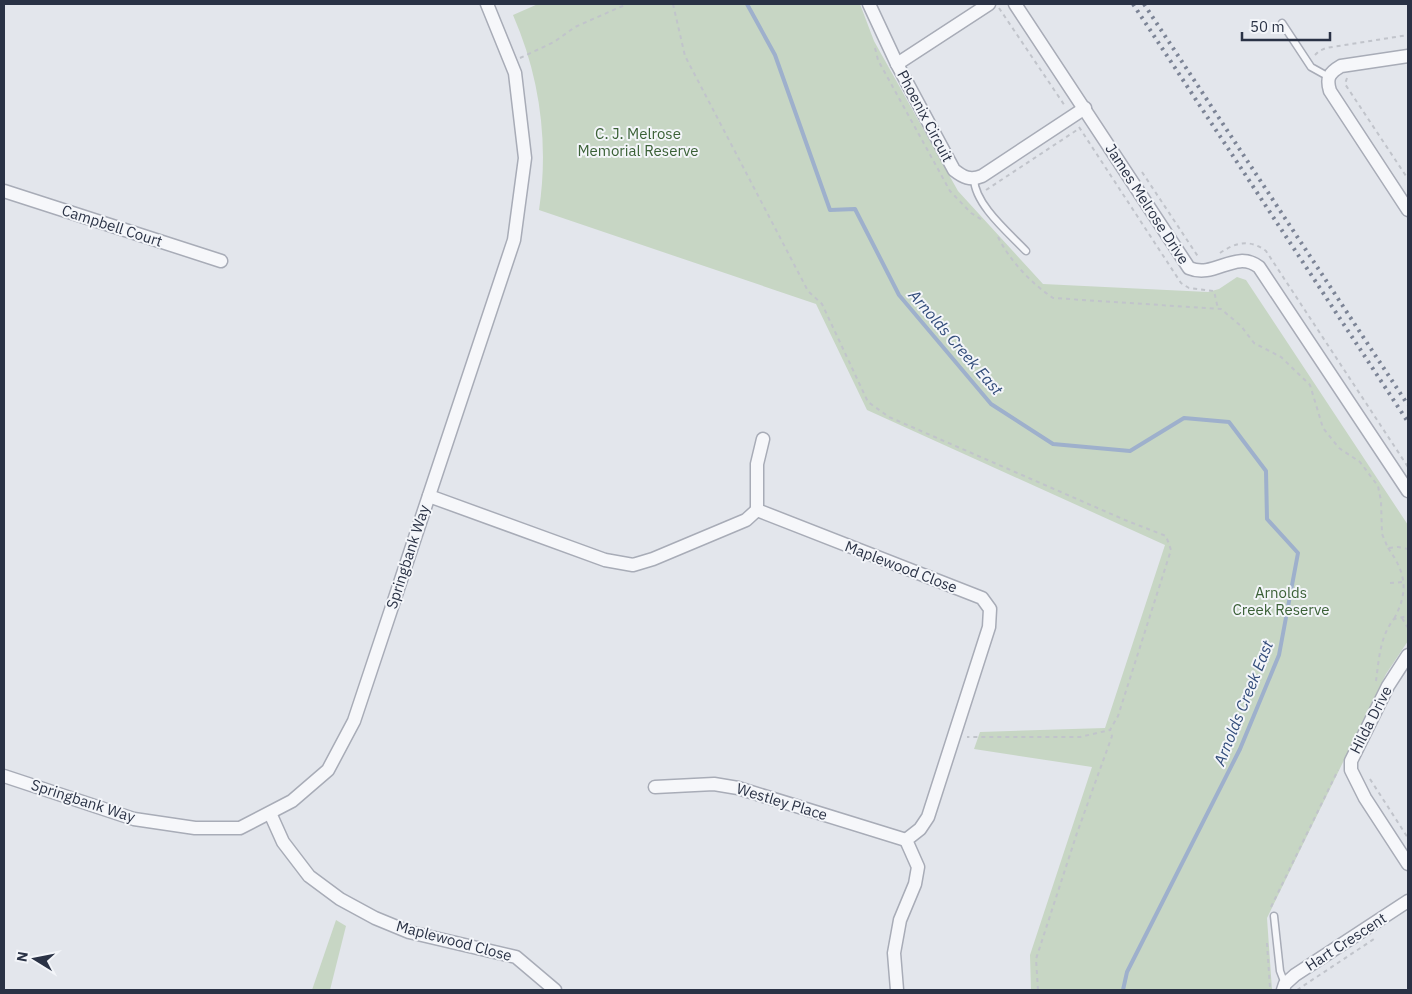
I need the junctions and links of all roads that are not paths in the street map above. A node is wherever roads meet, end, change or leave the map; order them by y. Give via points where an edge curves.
1 (487, 4) edge
2 (869, 4) edge
3 (990, 4) edge
4 (1015, 4) edge
5 (1282, 23) dead end
6 (1408, 56) edge
7 (897, 64) junction
8 (1329, 77) junction
9 (1085, 108) junction
10 (974, 179) junction
11 (4, 191) edge
12 (1408, 210) edge
13 (1026, 251) dead end
14 (221, 261) dead end
15 (763, 439) dead end
16 (1408, 491) edge
17 (429, 496) junction
18 (757, 510) junction
19 (1408, 656) edge
20 (4, 776) edge
21 (655, 786) dead end
22 (270, 812) junction
23 (906, 840) junction
24 (1408, 864) edge
25 (1408, 901) edge
26 (1272, 914) road end
27 (1284, 987) edge
28 (555, 990) edge
29 (897, 990) edge

1 - 17 street, Springbank Way via 515,73 525,158 514,240
2 - 7 street, Phoenix Circuit
3 - 7 street
4 - 9 street, James Melrose Drive
5 - 8 lane via 1310,66
6 - 8 street via 1341,66
7 - 10 street, Phoenix Circuit via 954,170 963,177
8 - 12 street via 1330,92
9 - 10 street
9 - 16 street, James Melrose Drive via 1189,268 1208,271 1244,260 1259,267
10 - 13 lane via 974,189 985,207
11 - 14 street, Campbell Court
15 - 18 street via 757,464
17 - 18 street via 606,560 633,564 653,559 746,520
17 - 22 street, Springbank Way via 354,721 328,770 292,801
18 - 23 street, Maplewood Close via 982,598 990,609 989,627 928,817 920,829
19 - 24 street, Hilda Drive via 1346,764
20 - 22 street, Springbank Way via 134,819 195,828 240,828
21 - 23 street, Westley Place via 714,784 738,788
22 - 28 street, Maplewood Close via 283,842 309,876 340,899 409,932 516,957
23 - 29 street via 918,867 915,884 900,920 894,953
25 - 27 street, Hart Crescent via 1296,975
26 - 27 lane, Hart Crescent

